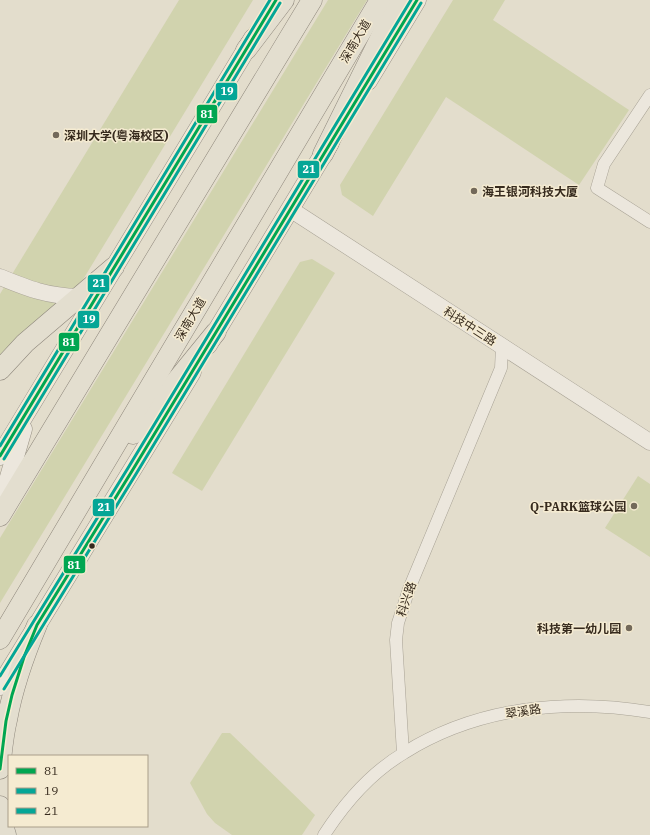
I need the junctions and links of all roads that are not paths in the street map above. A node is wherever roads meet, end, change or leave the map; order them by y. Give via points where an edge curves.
1 (276, 0) edge
2 (284, 0) edge
3 (312, 0) edge
4 (380, 0) edge
5 (399, 0) edge
6 (417, 0) edge
7 (246, 50) junction
8 (650, 95) edge
9 (323, 154) junction
10 (290, 209) junction
11 (650, 222) edge
12 (114, 267) junction
13 (0, 277) edge
14 (79, 297) junction
15 (216, 332) junction
16 (502, 347) junction
17 (0, 370) edge
18 (30, 405) junction
19 (650, 442) edge
20 (0, 456) edge
21 (89, 488) junction
22 (0, 508) edge
23 (0, 516) edge
24 (37, 625) junction
25 (0, 639) edge
26 (0, 686) edge
27 (650, 712) edge
28 (403, 753) junction
29 (0, 769) edge
30 (0, 806) edge
31 (6, 835) edge
32 (324, 835) edge

1 - 7 main road
2 - 7 main road
3 - 23 main road
4 - 21 main road, 深南大道
5 - 9 main road
6 - 9 main road
7 - 12 main road
8 - 11 street via 604,164 597,188
9 - 10 main road
10 - 15 main road
10 - 16 street, 科技中三路
12 - 14 main road
12 - 18 main road
13 - 14 street via 43,293
14 - 17 main road via 25,343
15 - 21 main road
15 - 24 main road
16 - 19 street, 科技中三路
16 - 28 street, 科兴路 via 501,368 409,589 398,623 396,640
18 - 20 main road
18 - 22 main road
21 - 25 main road, 深南大道
24 - 26 main road
24 - 29 main road via 12,695
27 - 28 street, 翠溪路 via 598,706 514,711 452,729
28 - 32 street via 365,784
30 - 31 main road

